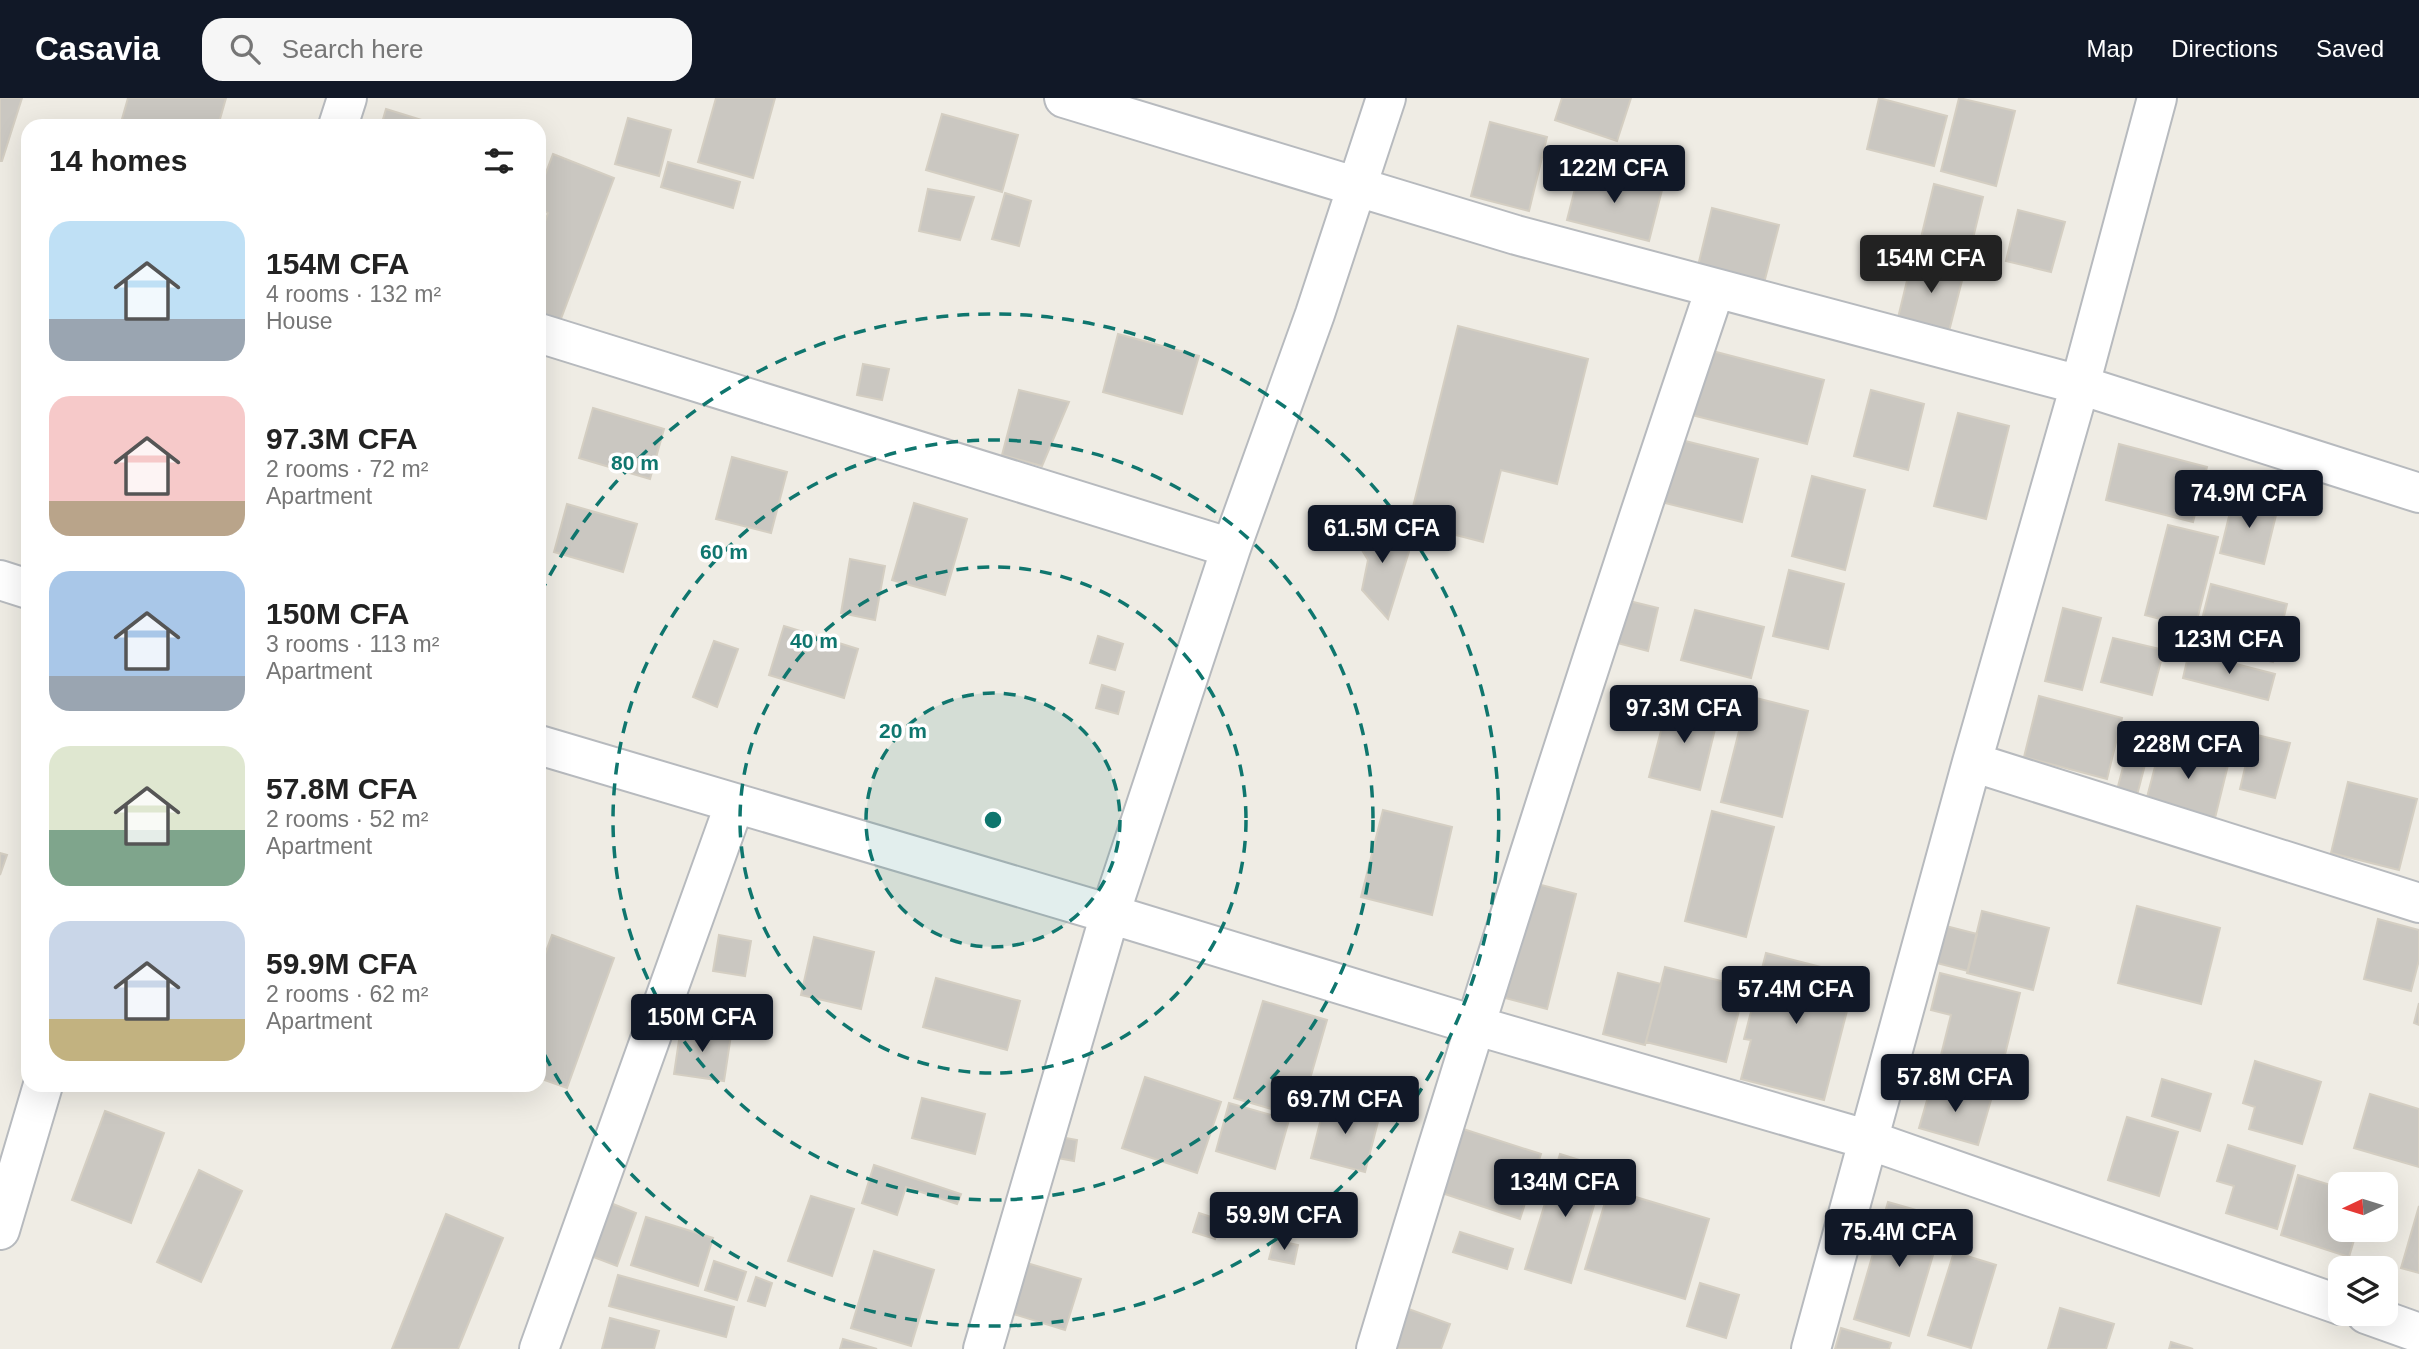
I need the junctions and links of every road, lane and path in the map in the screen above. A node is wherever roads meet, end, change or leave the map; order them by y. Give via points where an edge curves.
1 (347, 98) edge
2 (1064, 98) edge
3 (1386, 98) edge
4 (2157, 98) edge
5 (340, 119) edge
6 (1355, 188) junction
7 (1715, 289) junction
8 (546, 335) edge
9 (2080, 385) junction
10 (2419, 493) edge
11 (1231, 548) junction
12 (0, 580) edge
13 (21, 587) edge
14 (546, 748) edge
15 (1972, 762) junction
16 (735, 803) junction
17 (2419, 903) edge
18 (1110, 914) junction
19 (1474, 1025) junction
20 (41, 1092) edge
21 (1868, 1140) junction
22 (0, 1230) edge
23 (2328, 1301) edge
24 (2398, 1325) edge
25 (2419, 1333) edge
26 (539, 1349) edge
27 (983, 1349) edge
28 (1376, 1349) edge
29 (1811, 1349) edge

1 - 5 street
2 - 6 street
3 - 6 street
4 - 9 street
6 - 7 street
6 - 11 street
7 - 9 street
7 - 19 street
8 - 11 street
9 - 10 street
9 - 15 street
11 - 18 street
12 - 13 street
14 - 16 street
15 - 17 street
15 - 21 street
16 - 18 street
16 - 26 street
18 - 19 street
18 - 27 street
19 - 21 street
19 - 28 street
20 - 22 street
21 - 23 street
21 - 29 street
24 - 25 street

